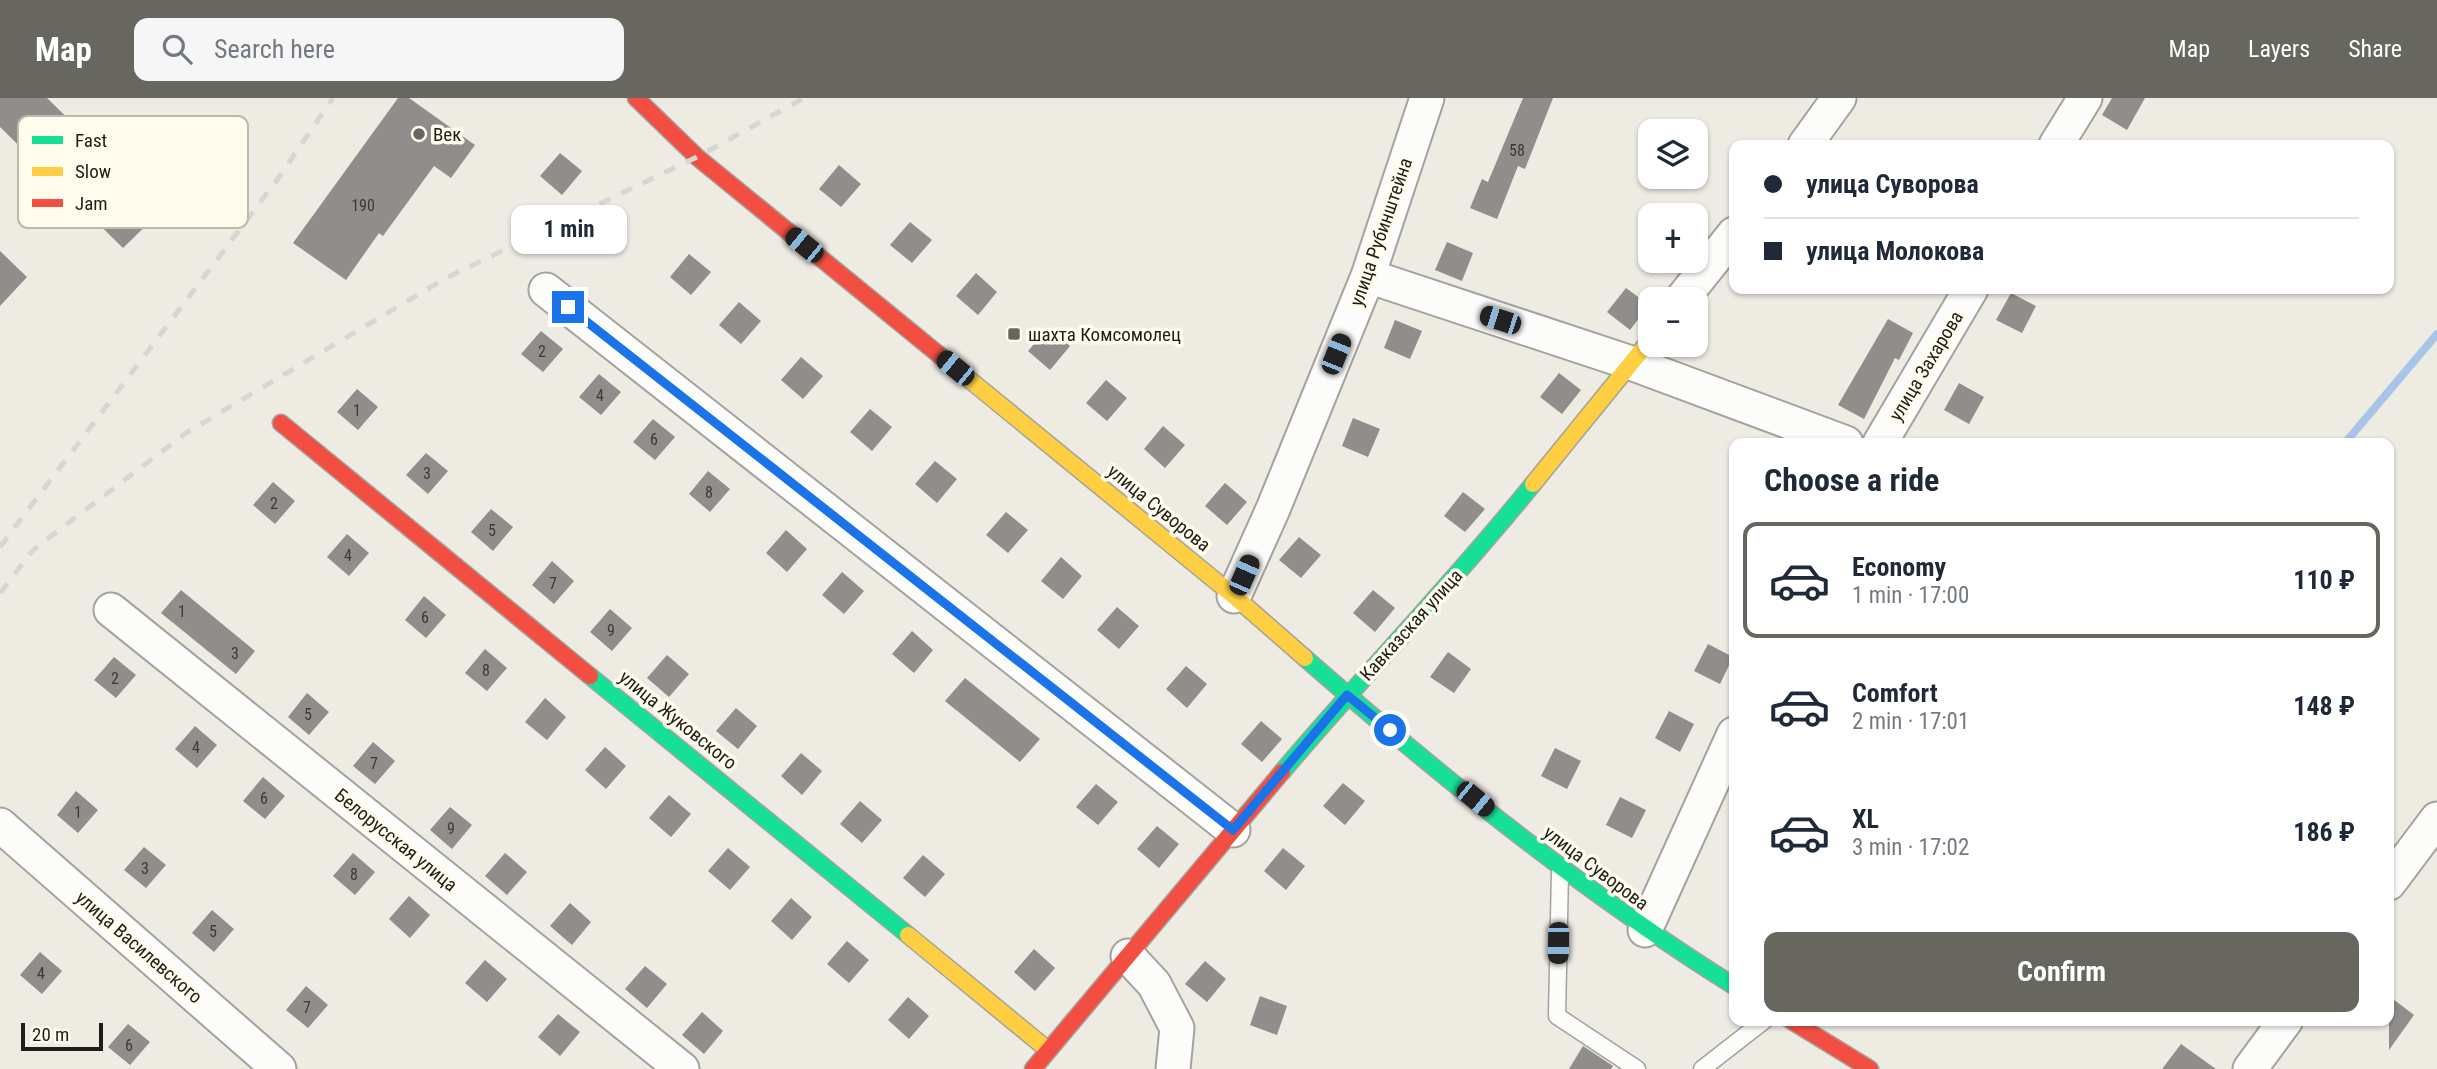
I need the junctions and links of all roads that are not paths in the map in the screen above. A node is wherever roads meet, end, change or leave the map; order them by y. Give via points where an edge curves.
1 (636, 98) edge
2 (1427, 98) edge
3 (1839, 98) edge
4 (2085, 98) edge
5 (1809, 140) edge
6 (2059, 140) edge
7 (1729, 240) edge
8 (1368, 276) junction
9 (1692, 287) edge
10 (547, 290) dead end
11 (1968, 294) edge
12 (1638, 350) edge
13 (1638, 355) edge
14 (1654, 357) edge
15 (281, 423) dead end
16 (1835, 438) edge
17 (1883, 438) edge
18 (1234, 596) junction
19 (111, 610) dead end
20 (1347, 695) junction
21 (1729, 745) edge
22 (2437, 819) edge
23 (0, 825) edge
24 (1233, 830) junction
25 (1560, 869) junction
26 (2394, 876) edge
27 (1645, 930) junction
28 (1128, 956) junction
29 (1729, 983) edge
30 (1757, 1026) edge
31 (1800, 1026) edge
32 (2282, 1026) edge
33 (1048, 1049) junction
34 (279, 1069) edge
35 (682, 1069) edge
36 (1033, 1069) edge
37 (1174, 1069) edge
38 (1637, 1069) edge
39 (1702, 1069) edge
40 (1870, 1069) edge
41 (2250, 1069) edge

1 - 18 street, улица Суворова via 697,157
2 - 8 street, улица Рубинштейна
3 - 5 street
4 - 6 street
7 - 9 street
8 - 12 street
8 - 18 street, улица Рубинштейна
10 - 24 street
11 - 17 street, улица Захарова
13 - 20 street, Кавказская улица via 1488,540
14 - 16 street
15 - 33 street, улица Жуковского
18 - 20 street, улица Суворова
19 - 35 street, Белорусская улица
20 - 24 street, Кавказская улица
20 - 25 street, улица Суворова
21 - 27 street
22 - 26 street
23 - 34 street, улица Василевского
24 - 28 street, Кавказская улица
25 - 27 street, улица Суворова
25 - 38 lane via 1557,1016
27 - 29 street, улица Суворова
28 - 33 street, Кавказская улица
28 - 37 street via 1154,984 1177,1028
30 - 39 lane
31 - 40 street
32 - 41 street
33 - 36 street, Кавказская улица

